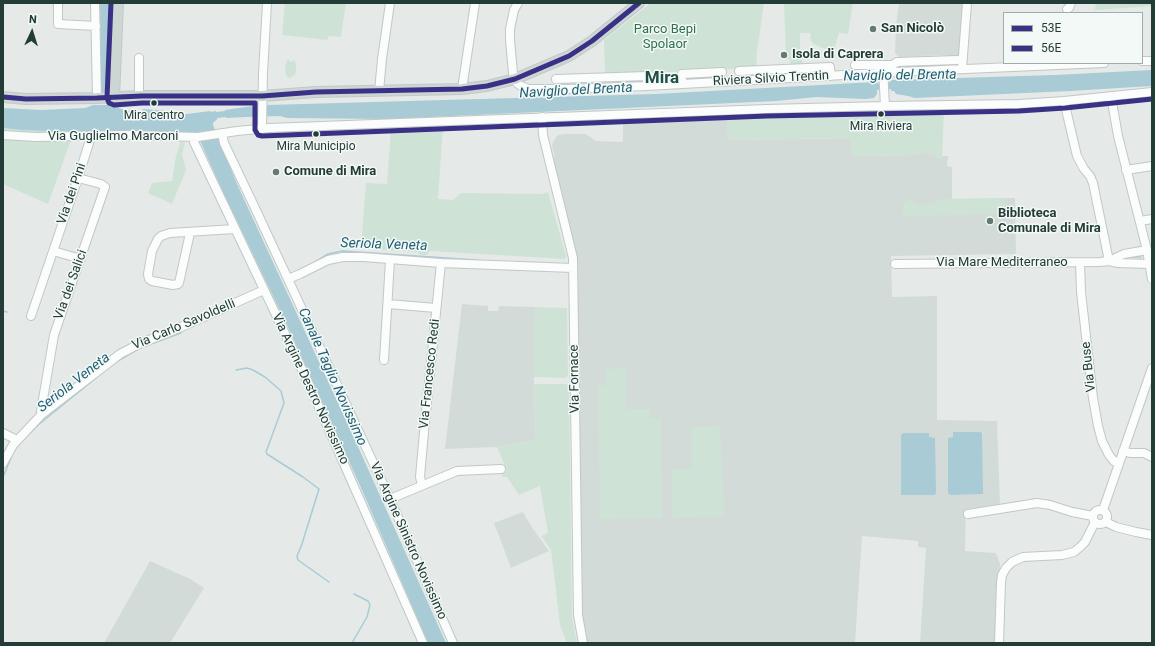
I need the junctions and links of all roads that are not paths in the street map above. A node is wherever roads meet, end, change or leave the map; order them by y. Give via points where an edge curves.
1 (58, 3) edge
2 (95, 3) edge
3 (118, 3) edge
4 (267, 3) edge
5 (390, 3) edge
6 (474, 3) edge
7 (518, 3) edge
8 (639, 3) edge
9 (968, 3) edge
10 (96, 26) junction
11 (139, 58) dead end
12 (957, 60) dead end
13 (1080, 64) edge
14 (855, 65) dead end
15 (883, 69) junction
16 (962, 69) junction
17 (739, 71) dead end
18 (722, 72) dead end
19 (772, 74) junction
20 (600, 78) junction
21 (515, 79) junction
22 (556, 79) dead end
23 (567, 79) junction
24 (682, 84) junction
25 (647, 86) junction
26 (600, 88) junction
27 (462, 89) junction
28 (568, 89) junction
29 (379, 91) junction
30 (1152, 92) edge
31 (139, 96) junction
32 (1111, 96) junction
33 (3, 97) edge
34 (98, 98) junction
35 (112, 98) junction
36 (262, 101) junction
37 (1064, 101) junction
38 (885, 106) junction
39 (542, 117) junction
40 (262, 129) junction
41 (219, 133) junction
42 (3, 135) edge
43 (90, 136) junction
44 (196, 137) junction
45 (1152, 166) edge
46 (1126, 170) junction
47 (78, 178) junction
48 (1152, 219) edge
49 (1140, 221) junction
50 (235, 229) junction
51 (190, 233) junction
52 (1147, 250) junction
53 (53, 251) junction
54 (80, 259) junction
55 (390, 260) junction
56 (1109, 261) junction
57 (1150, 261) edge
58 (1080, 262) junction
59 (441, 263) junction
60 (895, 264) dead end
61 (573, 268) junction
62 (288, 279) junction
63 (1152, 279) edge
64 (264, 290) junction
65 (388, 304) junction
66 (436, 308) junction
67 (30, 316) dead end
68 (384, 360) dead end
69 (1152, 368) edge
70 (42, 414) junction
71 (3, 433) edge
72 (17, 440) junction
73 (1124, 451) junction
74 (1152, 457) edge
75 (3, 463) edge
76 (1119, 464) junction
77 (501, 469) dead end
78 (422, 485) junction
79 (390, 499) junction
80 (1103, 510) junction
81 (968, 514) dead end
82 (1094, 519) junction
83 (1106, 522) junction
84 (1152, 535) edge
85 (423, 643) edge
86 (453, 643) edge
87 (583, 643) edge
88 (1000, 643) edge

1 - 10 street via 58,24
2 - 10 street
3 - 35 main road
4 - 36 street
5 - 29 street
6 - 27 street
7 - 21 street via 512,19 510,40
8 - 21 main road via 569,56
9 - 16 street
10 - 34 street
11 - 31 street
12 - 15 street via 897,62
13 - 16 street, Riviera Silvio Trentin
14 - 15 street
15 - 16 street, Riviera Silvio Trentin
15 - 19 street, Riviera Silvio Trentin via 831,76 830,67
15 - 38 street
17 - 19 street
18 - 24 street via 682,74
19 - 24 street, Riviera Silvio Trentin
20 - 23 street
20 - 25 street via 647,76
20 - 26 street
21 - 27 main road
21 - 28 street, Riviera Silvio Trentin via 524,88
22 - 23 street
23 - 28 street
24 - 25 street, Riviera Silvio Trentin
25 - 26 street, Riviera Silvio Trentin
26 - 28 street, Riviera Silvio Trentin
27 - 29 main road
29 - 36 main road via 316,92
30 - 32 street, Via Guglielmo Marconi
31 - 35 main road
31 - 36 main road
32 - 37 street, Via Guglielmo Marconi
32 - 46 street
33 - 34 main road
34 - 35 main road
36 - 40 street
37 - 38 street, Via Guglielmo Marconi
37 - 56 street via 1077,156 1093,183
38 - 39 street, Via Guglielmo Marconi
39 - 40 street, Via Guglielmo Marconi
39 - 61 street, Via Fornace via 543,135 573,258
40 - 41 street, Via Guglielmo Marconi
41 - 44 street, Via Guglielmo Marconi
41 - 62 street, Via Argine Sinistro Novissimo via 258,207
42 - 43 street, Via Guglielmo Marconi
43 - 44 street, Via Guglielmo Marconi
43 - 47 street, Via dei Pini
44 - 50 street, Via Argine Destro Novissimo via 194,142
45 - 46 street
46 - 49 street
47 - 53 street, Via dei Pini
47 - 54 street, Via dei Salici via 105,187
48 - 49 street
49 - 52 street
50 - 51 street
50 - 64 street, Via Argine Destro Novissimo
51 - 51 street via 179,283 173,285 148,279 152,251 158,238 170,233
52 - 56 street, Via Mare Mediterraneo via 1124,254
52 - 57 street
53 - 54 street
53 - 67 street, Via dei Pini
54 - 70 street, Via dei Salici via 54,335
55 - 59 street
55 - 62 street via 332,258
55 - 65 street
56 - 57 street, Via Mare Mediterraneo
56 - 58 street, Via Mare Mediterraneo
57 - 63 street
58 - 60 street, Via Mare Mediterraneo
58 - 76 street, Via Buse via 1092,398 1102,441 1109,455
59 - 61 street
59 - 66 street, Via Francesco Redi
61 - 87 street, Via Fornace via 578,615
62 - 79 street, Via Argine Sinistro Novissimo
64 - 70 street, Via Carlo Savoldelli via 133,346
64 - 85 street, Via Argine Destro Novissimo via 307,380
65 - 66 street
65 - 68 street
66 - 78 street, Via Francesco Redi via 420,478
69 - 73 street
70 - 72 street, Via Carlo Savoldelli
71 - 72 street
72 - 75 street, Via Carlo Savoldelli
73 - 74 street via 1144,452
73 - 76 street
76 - 80 street
77 - 78 street via 457,471
78 - 79 street
79 - 86 street, Via Argine Sinistro Novissimo
80 - 82 street via 1096,511
80 - 83 street via 1108,518
81 - 82 street via 1037,503 1050,504
82 - 83 street via 1101,524
82 - 88 street via 1085,542 1074,552 1023,557 1006,568 1000,583
83 - 84 street via 1116,527

